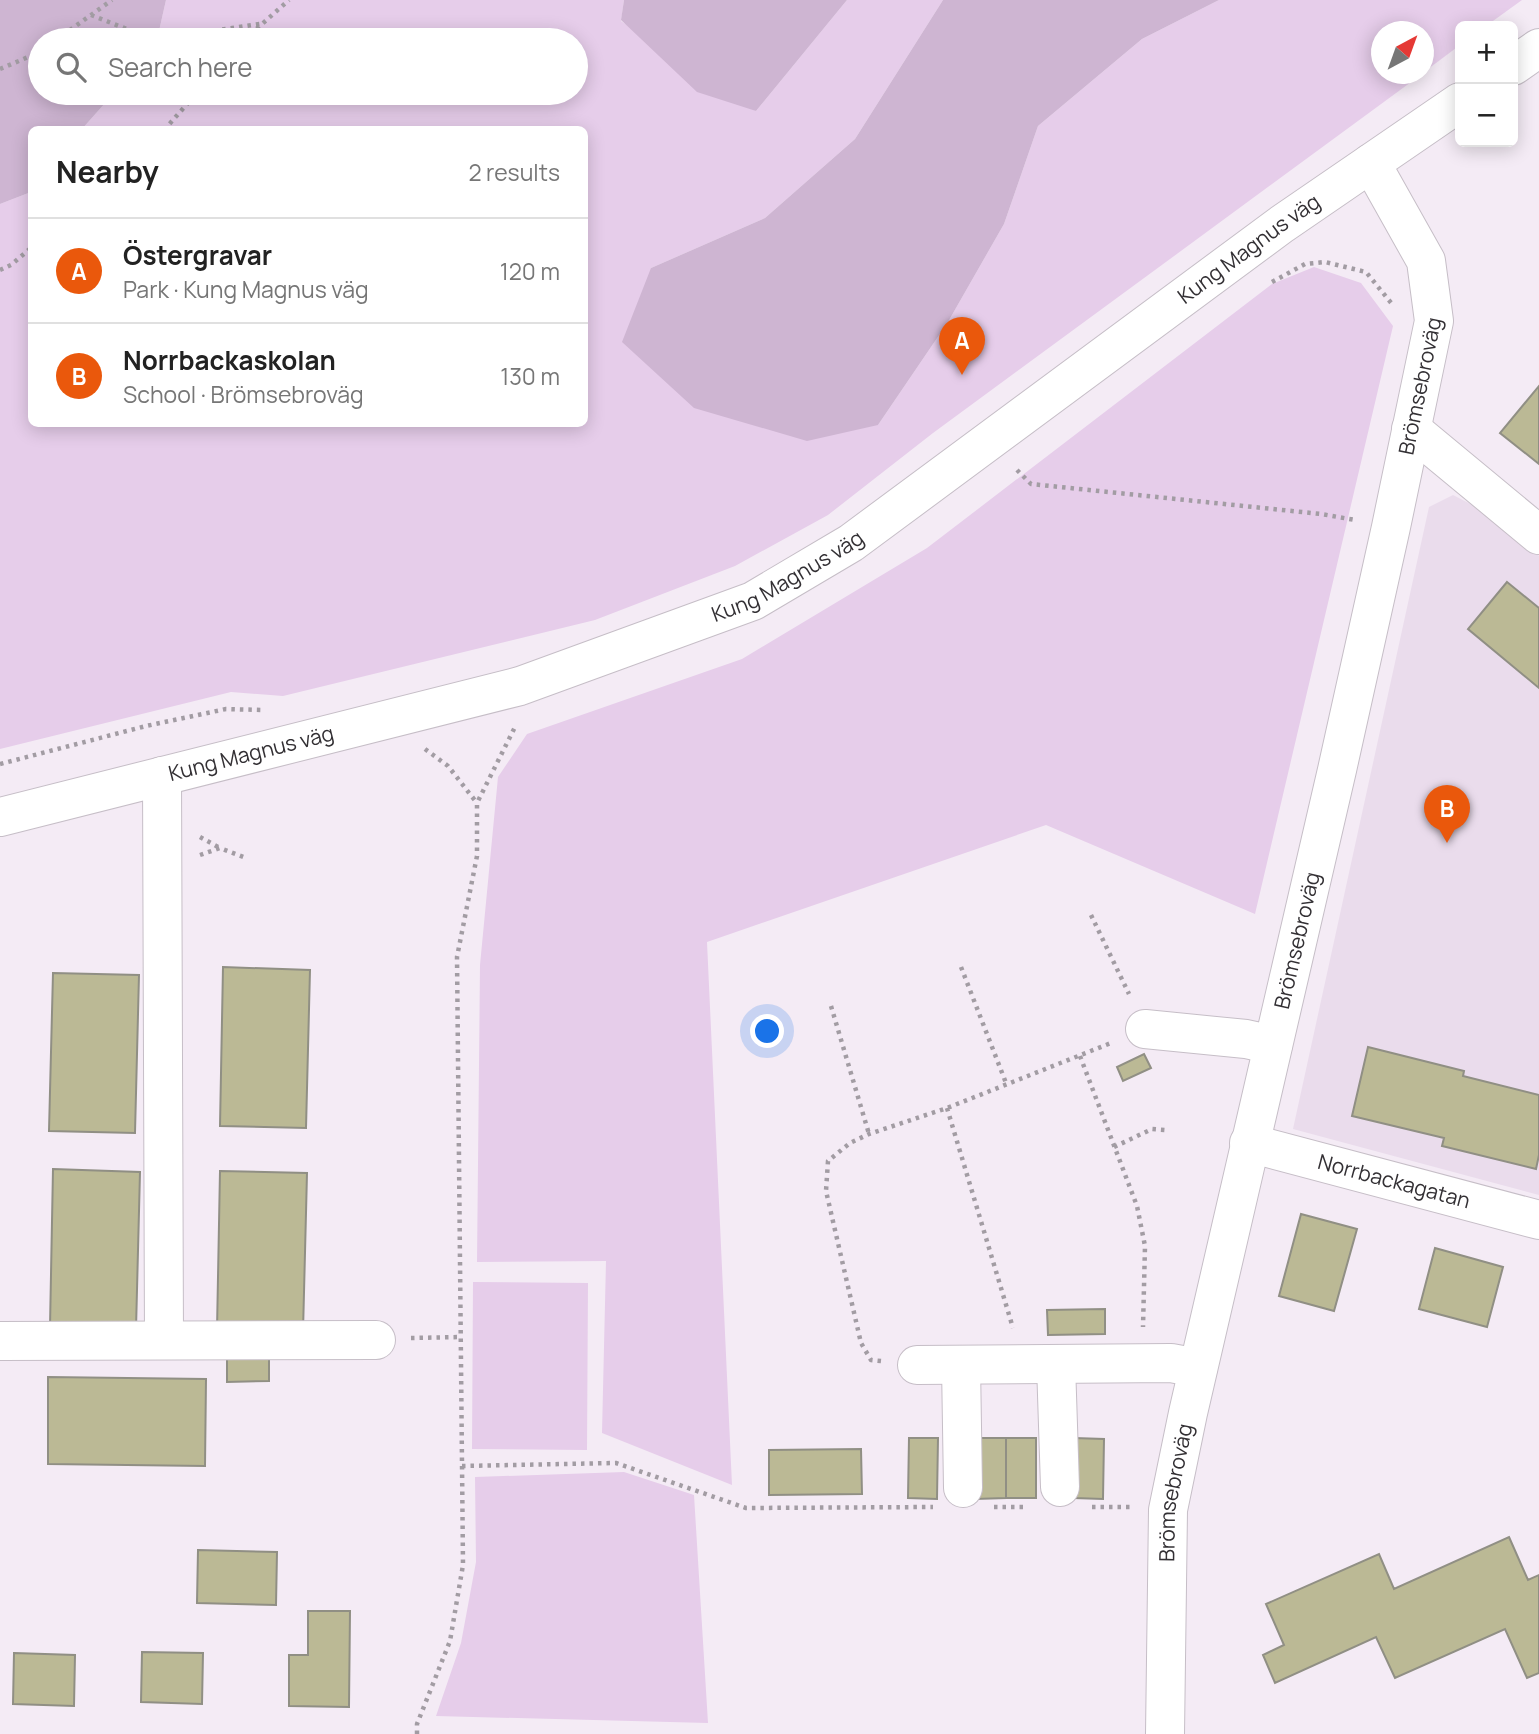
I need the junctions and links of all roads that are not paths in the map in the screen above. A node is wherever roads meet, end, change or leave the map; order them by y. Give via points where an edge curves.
1 (1539, 48) edge
2 (1518, 63) edge
3 (1455, 105) edge
4 (1371, 163) junction
5 (1411, 429) junction
6 (1539, 535) edge
7 (162, 776) junction
8 (0, 817) edge
9 (1145, 1029) road end
10 (1273, 1045) junction
11 (1250, 1143) junction
12 (1539, 1220) edge
13 (164, 1340) junction
14 (376, 1340) dead end
15 (0, 1341) edge
16 (1040, 1364) junction
17 (917, 1365) road end
18 (961, 1365) junction
19 (1198, 1368) junction
20 (1059, 1500) road end
21 (964, 1501) road end
22 (1165, 1734) edge

1 - 2 street
3 - 4 street, Kung Magnus väg
4 - 5 street, Brömsebroväg via 1426,261 1434,321
4 - 7 street, Kung Magnus väg via 851,543 753,601 520,685
5 - 6 street
5 - 10 street, Brömsebroväg
7 - 8 street, Kung Magnus väg
7 - 13 street
9 - 10 street
10 - 11 street, Brömsebroväg
11 - 12 street, Norrbackagatan
11 - 19 street, Brömsebroväg
13 - 14 street
13 - 15 street
16 - 18 street
16 - 19 street via 1171,1363
16 - 20 street
17 - 18 street
18 - 21 street
19 - 22 street, Brömsebroväg via 1168,1510

